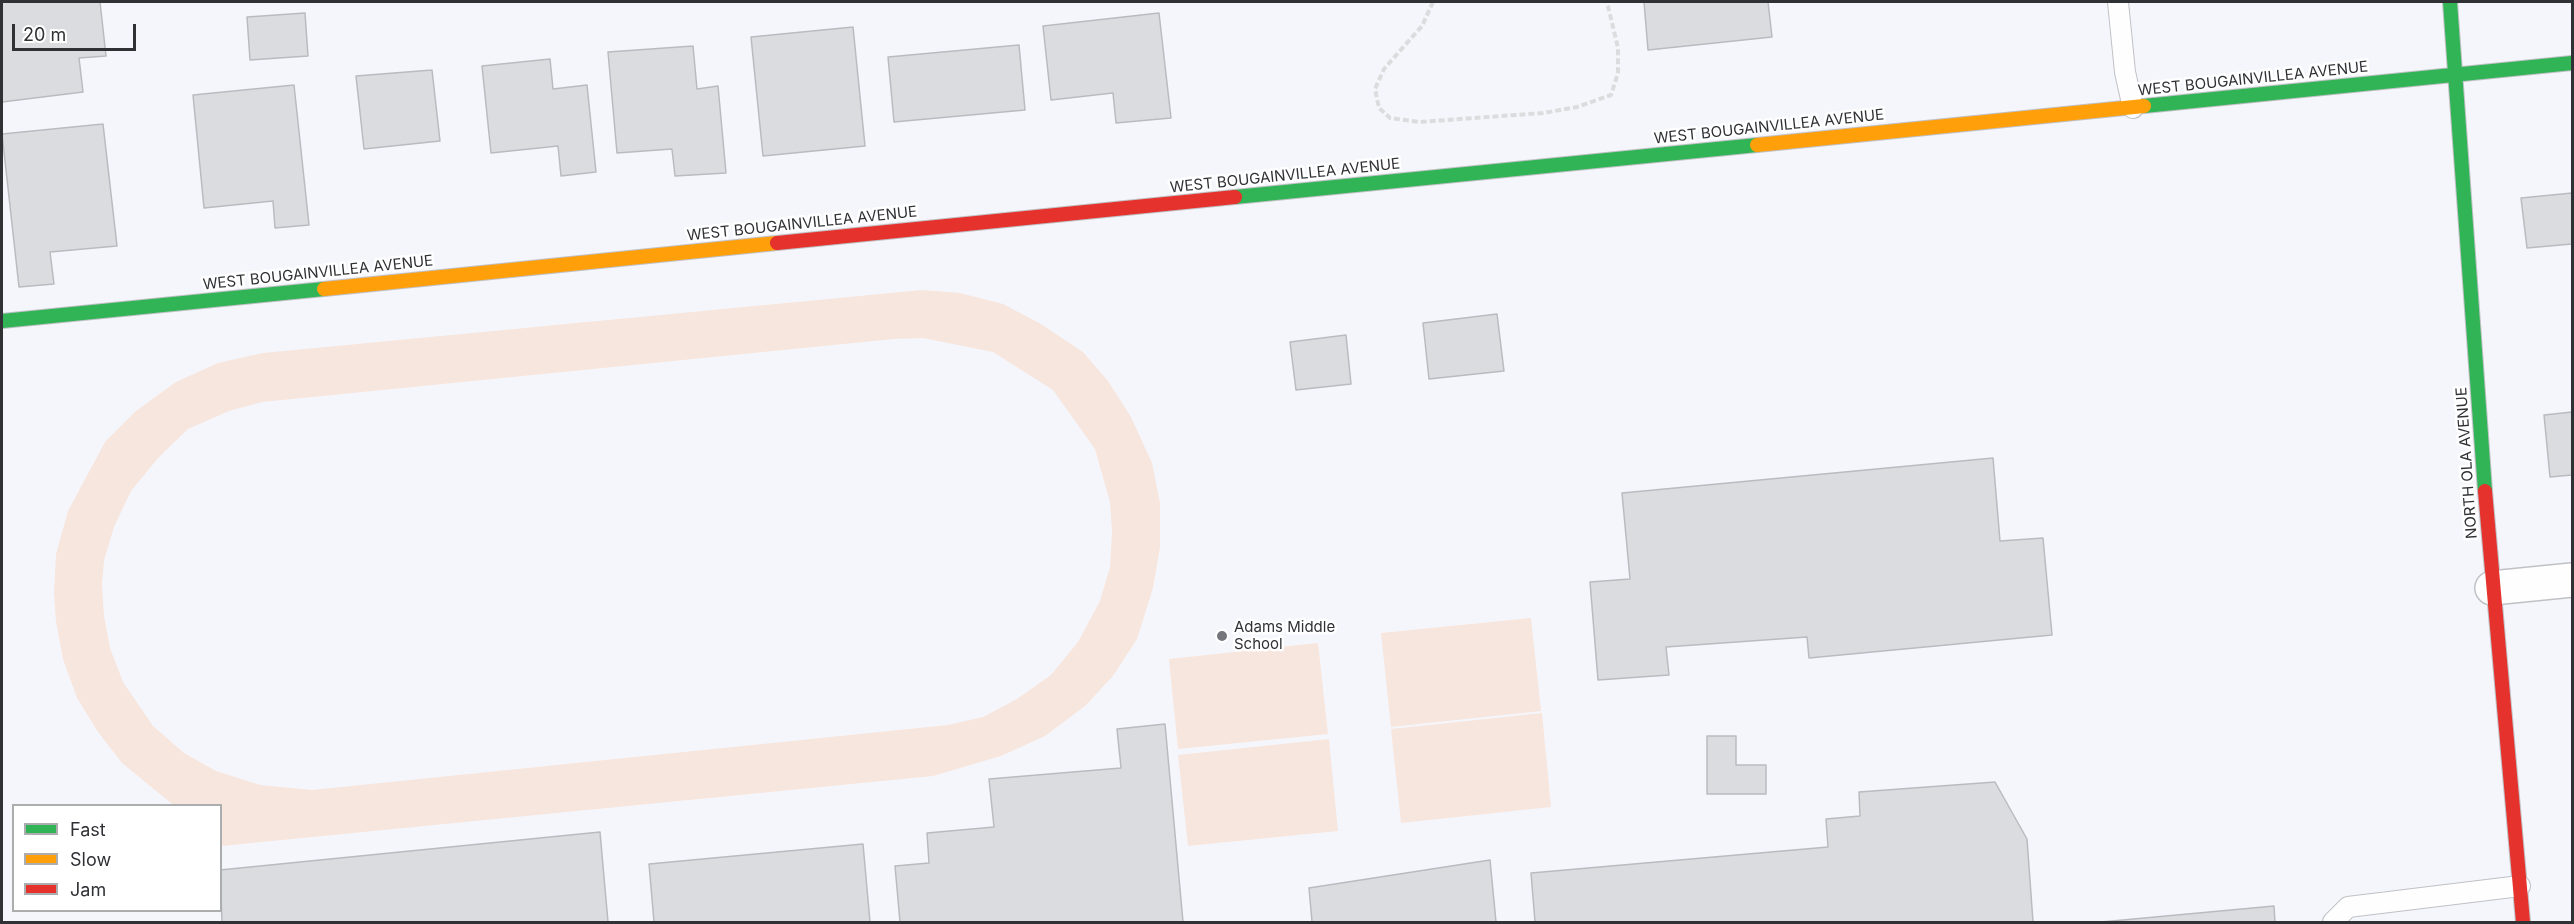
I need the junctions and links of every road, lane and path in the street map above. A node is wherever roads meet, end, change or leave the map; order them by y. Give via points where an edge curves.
1 (1433, 2) edge
2 (1607, 2) edge
3 (2118, 2) edge
4 (2450, 2) edge
5 (2572, 63) edge
6 (2456, 75) junction
7 (2133, 108) junction
8 (2, 321) edge
9 (2572, 580) edge
10 (2492, 588) junction
11 (2520, 886) junction
12 (2333, 922) edge
13 (2523, 922) edge

1 - 2 path via 1422,26 1384,69 1375,89 1379,108 1390,118 1419,122 1543,113 1611,95 1618,73 1618,48
3 - 7 lane
4 - 6 street, NORTH OLA AVENUE
5 - 6 street, WEST BOUGAINVILLEA AVENUE
6 - 7 street, WEST BOUGAINVILLEA AVENUE
6 - 10 street, NORTH OLA AVENUE
7 - 8 street, WEST BOUGAINVILLEA AVENUE
9 - 10 street
10 - 11 street, NORTH OLA AVENUE
11 - 12 lane via 2348,908
11 - 13 street, NORTH OLA AVENUE

